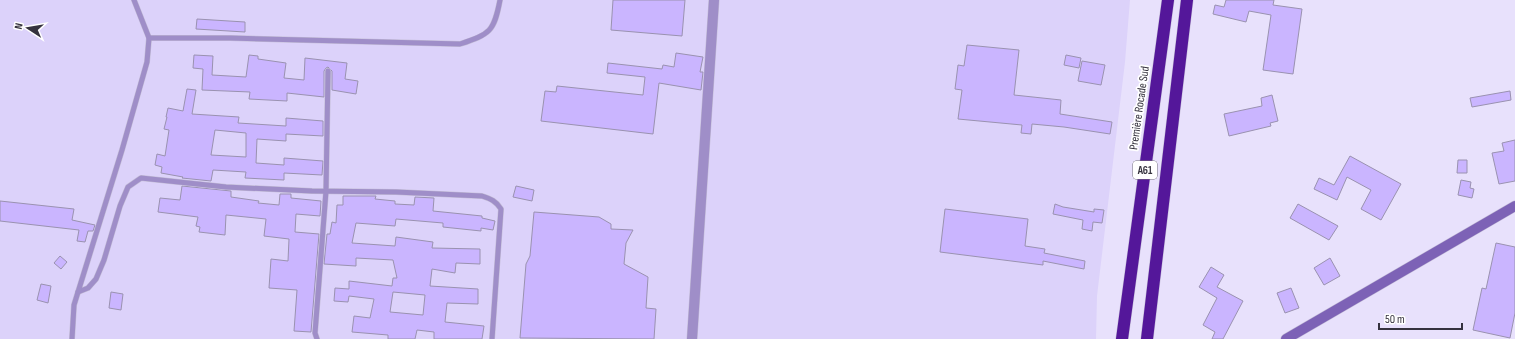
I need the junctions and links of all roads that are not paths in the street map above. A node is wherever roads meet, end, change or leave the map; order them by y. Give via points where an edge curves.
1 (134, 0) edge
2 (500, 0) edge
3 (714, 0) edge
4 (1168, 0) edge
5 (1187, 0) edge
6 (149, 38) junction
7 (328, 71) dead end
8 (326, 191) junction
9 (1515, 206) edge
10 (78, 292) junction
11 (72, 339) edge
12 (317, 339) edge
13 (492, 339) edge
14 (692, 339) edge
15 (1122, 339) edge
16 (1148, 339) edge
17 (1286, 339) edge

1 - 6 lane
2 - 6 lane via 492,28 484,36 460,44
3 - 14 street
4 - 15 highway, Première Rocade Sud / A61
5 - 16 highway, A61
6 - 10 lane via 147,62
7 - 8 lane
8 - 10 lane via 226,187 141,178 128,187 96,279 88,288
8 - 12 lane via 315,333
8 - 13 lane via 482,196 497,203 501,209
9 - 17 main road
10 - 11 lane via 74,305

